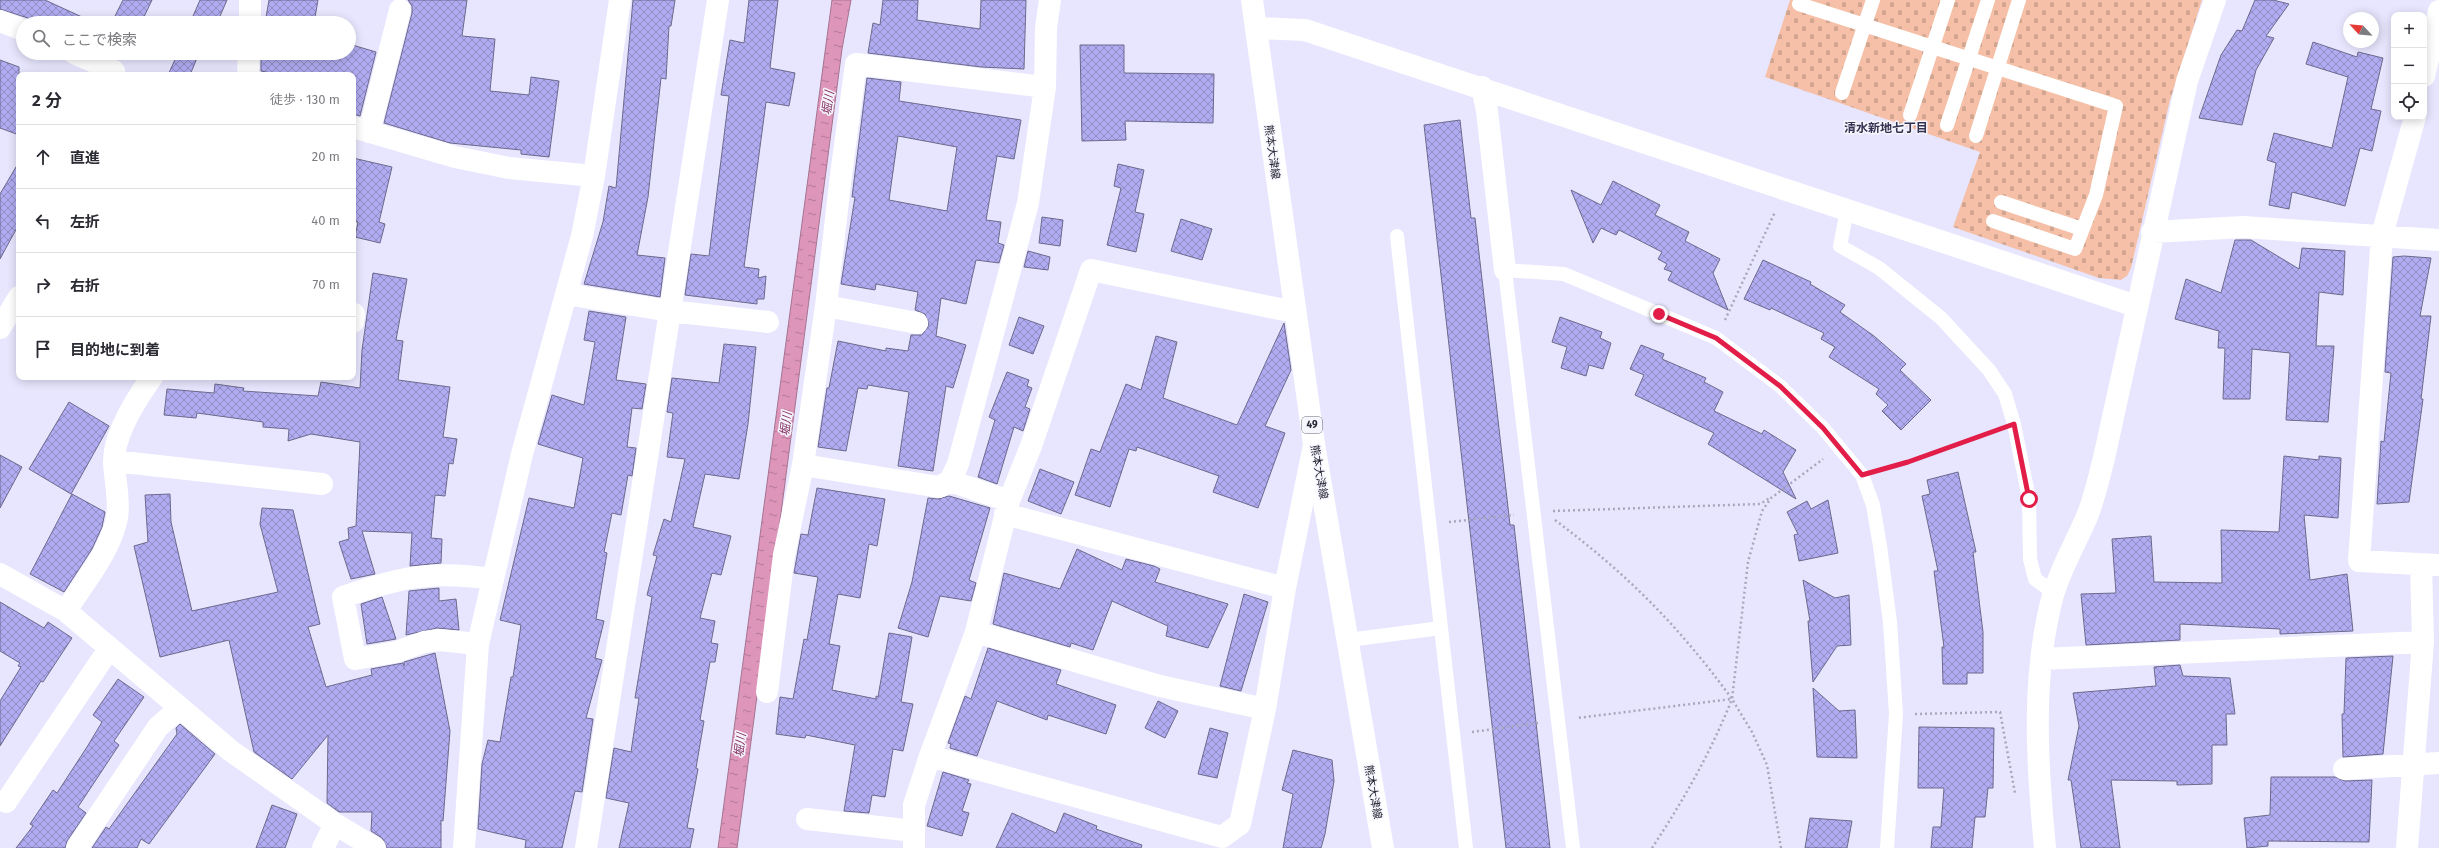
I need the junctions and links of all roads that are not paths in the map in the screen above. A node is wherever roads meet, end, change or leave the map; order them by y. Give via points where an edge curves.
1 (250, 0) edge
2 (620, 0) edge
3 (718, 0) edge
4 (1050, 0) edge
5 (1252, 0) edge
6 (1873, 0) edge
7 (1948, 0) edge
8 (1988, 0) edge
9 (2019, 0) edge
10 (2215, 0) edge
11 (1799, 4) dead end
12 (400, 10) dead end
13 (2439, 11) edge
14 (250, 16) edge
15 (0, 21) edge
16 (1865, 25) junction
17 (16, 27) edge
18 (1256, 28) junction
19 (1932, 47) junction
20 (1969, 59) junction
21 (88, 60) edge
22 (249, 60) edge
23 (2427, 63) edge
24 (1998, 68) junction
25 (112, 72) edge
26 (248, 72) edge
27 (1045, 87) junction
28 (1482, 87) junction
29 (1842, 93) dead end
30 (1910, 115) dead end
31 (2414, 120) edge
32 (1947, 125) dead end
33 (361, 129) edge
34 (1976, 136) dead end
35 (594, 176) junction
36 (2001, 202) dead end
37 (1847, 210) junction
38 (1993, 221) dead end
39 (2082, 229) junction
40 (2152, 232) junction
41 (1397, 236) dead end
42 (2382, 236) junction
43 (2439, 240) edge
44 (1505, 270) junction
45 (568, 290) junction
46 (16, 302) edge
47 (826, 306) junction
48 (2136, 306) junction
49 (670, 311) junction
50 (1294, 312) junction
51 (768, 322) dead end
52 (917, 323) dead end
53 (0, 328) edge
54 (150, 380) edge
55 (1314, 444) junction
56 (114, 461) junction
57 (803, 465) junction
58 (950, 481) junction
59 (322, 484) dead end
60 (1007, 508) junction
61 (2430, 565) edge
62 (0, 574) edge
63 (493, 579) junction
64 (1285, 588) junction
65 (2054, 593) junction
66 (66, 611) junction
67 (1440, 628) junction
68 (976, 632) junction
69 (1348, 640) junction
70 (2423, 642) junction
71 (478, 644) junction
72 (109, 649) junction
73 (2042, 659) junction
74 (767, 692) dead end
75 (180, 708) junction
76 (1265, 709) junction
77 (930, 756) junction
78 (2439, 763) edge
79 (2414, 765) junction
80 (2344, 769) dead end
81 (6, 802) dead end
82 (807, 819) dead end
83 (336, 824) junction
84 (914, 839) edge
85 (77, 848) edge
86 (323, 848) edge
87 (375, 848) edge
88 (464, 848) edge
89 (586, 848) edge
90 (1383, 848) edge
91 (1466, 848) edge
92 (1573, 848) edge
93 (1886, 848) edge
94 (2045, 848) edge
95 (2406, 848) edge

1 - 14 street
2 - 35 street
3 - 49 street
4 - 27 street via 1046,28
5 - 18 street, 熊本大津線 / 49
6 - 16 lane
7 - 19 lane
8 - 20 lane
9 - 24 lane
10 - 40 street via 2187,81
11 - 16 lane
12 - 33 street
13 - 23 street
15 - 17 street
16 - 19 lane
16 - 29 lane
18 - 28 street via 1305,30
18 - 50 street, 熊本大津線 / 49
19 - 20 lane
19 - 30 lane
20 - 24 lane
20 - 32 lane
21 - 25 street
22 - 26 street
24 - 34 lane
24 - 39 lane via 2116,106 2096,195
27 - 47 street via 856,64
27 - 58 street via 1028,203 958,464
28 - 37 street
28 - 44 street
31 - 42 street
33 - 35 street via 455,157 502,166
35 - 45 street
36 - 39 lane
37 - 48 street
37 - 65 lane via 1840,246 1879,268 1941,318 1989,370 2005,394 2014,424 2029,499 2030,559 2035,579
38 - 39 lane via 2075,249
40 - 42 street via 2243,227
40 - 48 street
41 - 67 lane
42 - 43 street
42 - 61 street via 2359,561
44 - 92 lane via 1538,512
44 - 93 lane via 1564,274 1716,338 1780,386 1823,428 1862,475 1872,505 1880,546 1890,622 1896,714
45 - 49 street via 578,296
45 - 63 street via 522,454
46 - 53 street
47 - 52 street
47 - 57 street
48 - 65 street via 2104,458 2088,512
49 - 51 street
49 - 89 street
50 - 55 street, 熊本大津線 / 49
50 - 60 street via 1091,270
54 - 56 street via 129,412
55 - 64 street
55 - 69 street, 熊本大津線 / 49
56 - 59 street
56 - 66 street via 118,508 112,535
57 - 58 street via 939,486
57 - 74 street via 784,555
58 - 60 street
60 - 64 street
60 - 68 street
61 - 70 street
62 - 66 street
63 - 71 street
63 - 71 street via 460,574 421,575 385,582 343,597 354,659 396,652 424,642 439,640
64 - 76 street
65 - 73 street
66 - 72 street
67 - 69 lane
67 - 91 lane
68 - 76 street via 1160,686
68 - 77 street
69 - 90 street, 熊本大津線 / 49
70 - 73 street
70 - 79 street
71 - 88 street
72 - 75 street
72 - 81 street
73 - 94 street via 2037,737
75 - 83 street via 231,752
75 - 85 street via 158,727
76 - 77 street via 1240,824 1222,836
77 - 84 street via 914,805
78 - 79 street
79 - 80 street
79 - 95 street
82 - 84 street
83 - 86 street
83 - 87 street

